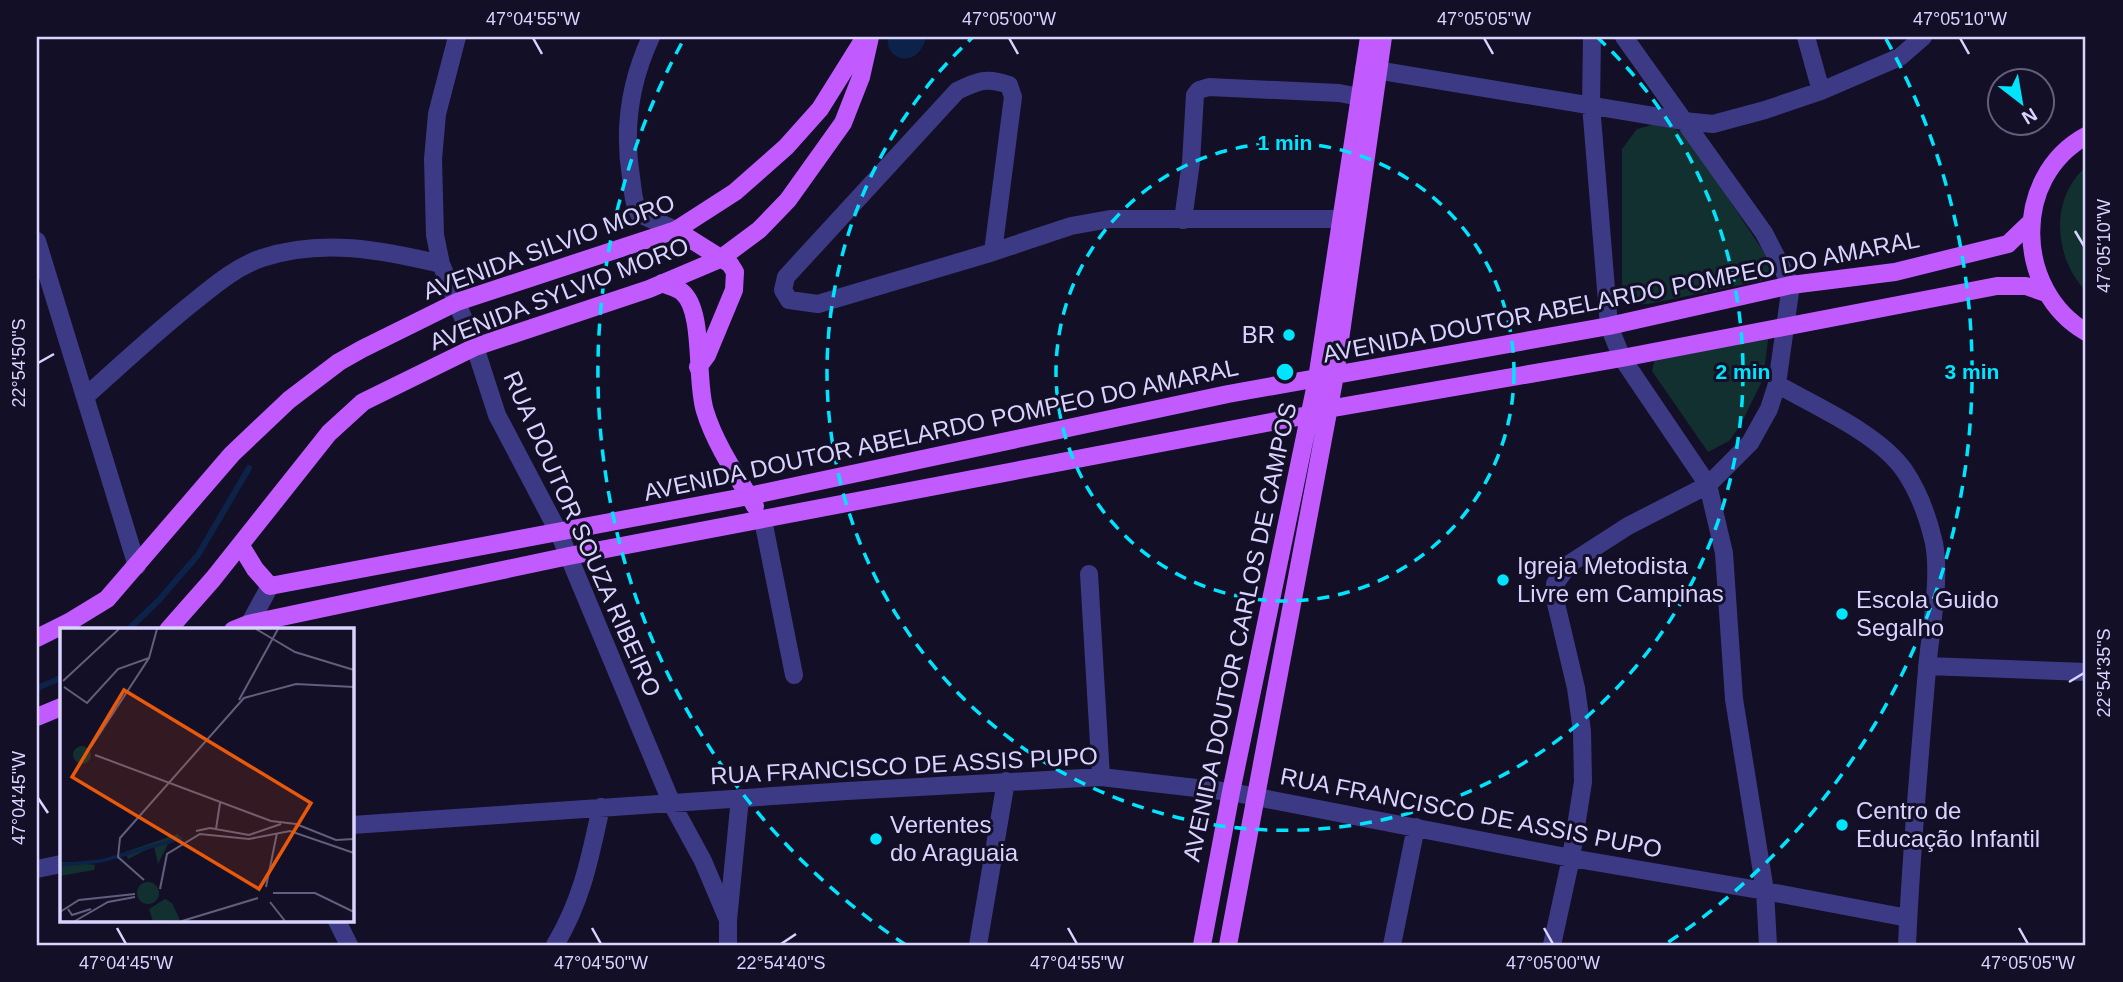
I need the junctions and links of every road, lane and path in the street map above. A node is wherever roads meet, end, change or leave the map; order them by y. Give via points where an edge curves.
1 (457, 37) edge
2 (651, 37) edge
3 (864, 37) edge
4 (870, 37) edge
5 (1369, 37) edge
6 (1383, 37) edge
7 (1592, 37) edge
8 (1624, 37) edge
9 (1806, 37) edge
10 (1923, 37) edge
11 (1370, 69) junction
12 (1821, 91) junction
13 (1360, 97) junction
14 (1591, 105) junction
15 (1684, 121) junction
16 (2086, 136) edge
17 (1341, 219) junction
18 (1183, 220) junction
19 (2032, 221) junction
20 (676, 230) junction
21 (37, 245) edge
22 (993, 252) junction
23 (720, 258) junction
24 (441, 264) junction
25 (662, 283) junction
26 (1791, 285) junction
27 (2046, 293) junction
28 (457, 302) junction
29 (1609, 326) junction
30 (1784, 326) junction
31 (2086, 332) edge
32 (475, 347) junction
33 (1622, 358) junction
34 (698, 367) junction
35 (1326, 377) junction
36 (1777, 384) junction
37 (86, 396) junction
38 (1328, 409) junction
39 (1308, 415) junction
40 (1067, 427) junction
41 (1071, 459) junction
42 (1708, 485) junction
43 (749, 496) junction
44 (763, 520) junction
45 (559, 533) junction
46 (241, 546) junction
47 (569, 556) junction
48 (137, 566) junction
49 (1089, 573) dead end
50 (270, 586) junction
51 (170, 628) edge
52 (242, 628) edge
53 (37, 638) edge
54 (1927, 666) junction
55 (2086, 672) edge
56 (794, 675) dead end
57 (60, 707) edge
58 (37, 717) edge
59 (1101, 777) junction
60 (1006, 781) junction
61 (1231, 792) junction
62 (1256, 797) junction
63 (740, 798) junction
64 (671, 804) junction
65 (601, 807) junction
66 (354, 825) edge
67 (1416, 827) junction
68 (1571, 858) junction
69 (60, 864) edge
70 (37, 869) edge
71 (1765, 891) junction
72 (1908, 918) junction
73 (728, 920) junction
74 (338, 922) edge
75 (349, 945) edge
76 (555, 945) edge
77 (728, 945) edge
78 (978, 945) edge
79 (1202, 945) edge
80 (1228, 945) edge
81 (1392, 945) edge
82 (1552, 945) edge
83 (1768, 945) edge
84 (1907, 945) edge

1 - 24 street, RUA DOUTOR SOUZA RIBEIRO via 437,114 433,159 435,234
2 - 20 street via 639,62 630,101 627,158 639,214
3 - 20 main road, AVENIDA SILVIO MORO via 820,109 786,147 736,192
4 - 23 main road, AVENIDA SYLVIO MORO via 861,77 830,144 788,200 759,230
5 - 11 main road, AVENIDA DOUTOR CARLOS DE CAMPOS
6 - 11 main road, AVENIDA DOUTOR CARLOS DE CAMPOS
7 - 14 street
8 - 15 street
9 - 12 street
10 - 12 street via 1900,57
11 - 13 main road, AVENIDA DOUTOR CARLOS DE CAMPOS
11 - 14 street
11 - 35 main road, AVENIDA DOUTOR CARLOS DE CAMPOS
12 - 15 street via 1713,124
13 - 17 main road, AVENIDA DOUTOR CARLOS DE CAMPOS
13 - 18 street via 1199,90
14 - 15 street
14 - 29 street
15 - 26 street via 1764,233
16 - 19 main road via 2048,174 2037,195
17 - 18 street
17 - 35 main road, AVENIDA DOUTOR CARLOS DE CAMPOS
18 - 22 street via 1110,219 1071,226
19 - 26 main road, AVENIDA DOUTOR ABELARDO POMPEO DO AMARAL via 2008,244 1895,272
19 - 27 main road via 2036,270
20 - 23 main road
20 - 28 main road, AVENIDA SILVIO MORO
21 - 37 street
22 - 22 street via 1013,97 1009,85 993,79 957,91 786,277 783,290 789,300 818,304
23 - 25 main road, AVENIDA SYLVIO MORO
23 - 34 main road via 735,272 734,290
24 - 28 street, RUA DOUTOR SOUZA RIBEIRO
24 - 37 street via 386,250 350,248 298,250 262,258 221,279
25 - 32 main road, AVENIDA SYLVIO MORO
25 - 34 main road via 682,292 692,306
26 - 29 main road, AVENIDA DOUTOR ABELARDO POMPEO DO AMARAL
26 - 30 street
27 - 30 main road, AVENIDA DOUTOR ABELARDO POMPEO DO AMARAL via 2026,286 1997,286
27 - 31 main road
28 - 32 street, RUA DOUTOR SOUZA RIBEIRO
28 - 48 main road, AVENIDA SILVIO MORO via 339,362 289,400 232,454
29 - 33 street
29 - 35 main road, AVENIDA DOUTOR ABELARDO POMPEO DO AMARAL
30 - 33 main road, AVENIDA DOUTOR ABELARDO POMPEO DO AMARAL
30 - 36 street
32 - 45 street, RUA DOUTOR SOUZA RIBEIRO via 497,415
32 - 46 main road, AVENIDA SYLVIO MORO via 363,402 329,433
33 - 38 main road, AVENIDA DOUTOR ABELARDO POMPEO DO AMARAL
33 - 42 street
34 - 43 main road via 705,412
35 - 38 main road, AVENIDA DOUTOR CARLOS DE CAMPOS
35 - 39 main road, AVENIDA DOUTOR CARLOS DE CAMPOS
35 - 40 main road, AVENIDA DOUTOR ABELARDO POMPEO DO AMARAL
36 - 42 street via 1750,443
36 - 54 street via 1879,445 1903,468 1921,499 1934,545 1935,597
37 - 48 street
38 - 39 main road, AVENIDA DOUTOR ABELARDO POMPEO DO AMARAL
38 - 62 main road, AVENIDA DOUTOR CARLOS DE CAMPOS
39 - 41 main road, AVENIDA DOUTOR ABELARDO POMPEO DO AMARAL
39 - 61 main road, AVENIDA DOUTOR CARLOS DE CAMPOS
40 - 41 main road
40 - 43 main road, AVENIDA DOUTOR ABELARDO POMPEO DO AMARAL
41 - 44 main road, AVENIDA DOUTOR ABELARDO POMPEO DO AMARAL
42 - 68 street via 1628,526 1569,564 1555,584 1582,731 1583,782
42 - 71 street via 1724,553 1734,699
43 - 44 main road
43 - 45 main road, AVENIDA DOUTOR ABELARDO POMPEO DO AMARAL
44 - 47 main road, AVENIDA DOUTOR ABELARDO POMPEO DO AMARAL
44 - 56 street
45 - 47 street, RUA DOUTOR SOUZA RIBEIRO
45 - 50 main road, AVENIDA DOUTOR ABELARDO POMPEO DO AMARAL
46 - 50 main road
46 - 51 main road, AVENIDA SYLVIO MORO
47 - 52 main road, AVENIDA DOUTOR ABELARDO POMPEO DO AMARAL
47 - 64 street, RUA DOUTOR SOUZA RIBEIRO
48 - 53 main road, AVENIDA SILVIO MORO via 107,599
49 - 59 street
50 - 52 street
54 - 55 street
54 - 72 street
57 - 58 main road
59 - 60 street, RUA FRANCISCO DE ASSIS PUPO
59 - 61 street, RUA FRANCISCO DE ASSIS PUPO
60 - 63 street, RUA FRANCISCO DE ASSIS PUPO
60 - 78 street
61 - 62 street, RUA FRANCISCO DE ASSIS PUPO
61 - 79 main road, AVENIDA DOUTOR CARLOS DE CAMPOS
62 - 67 street, RUA FRANCISCO DE ASSIS PUPO
62 - 80 main road, AVENIDA DOUTOR CARLOS DE CAMPOS
63 - 64 street, RUA FRANCISCO DE ASSIS PUPO
63 - 73 street
64 - 65 street, RUA FRANCISCO DE ASSIS PUPO
64 - 73 street, RUA DOUTOR SOUZA RIBEIRO via 704,861
65 - 66 street, RUA FRANCISCO DE ASSIS PUPO
65 - 76 street via 585,878 571,919
67 - 68 street, RUA FRANCISCO DE ASSIS PUPO
67 - 81 street
68 - 71 street, RUA FRANCISCO DE ASSIS PUPO
68 - 82 street
69 - 70 street
71 - 72 street, RUA FRANCISCO DE ASSIS PUPO
71 - 83 street
72 - 84 street
73 - 77 street
74 - 75 street

